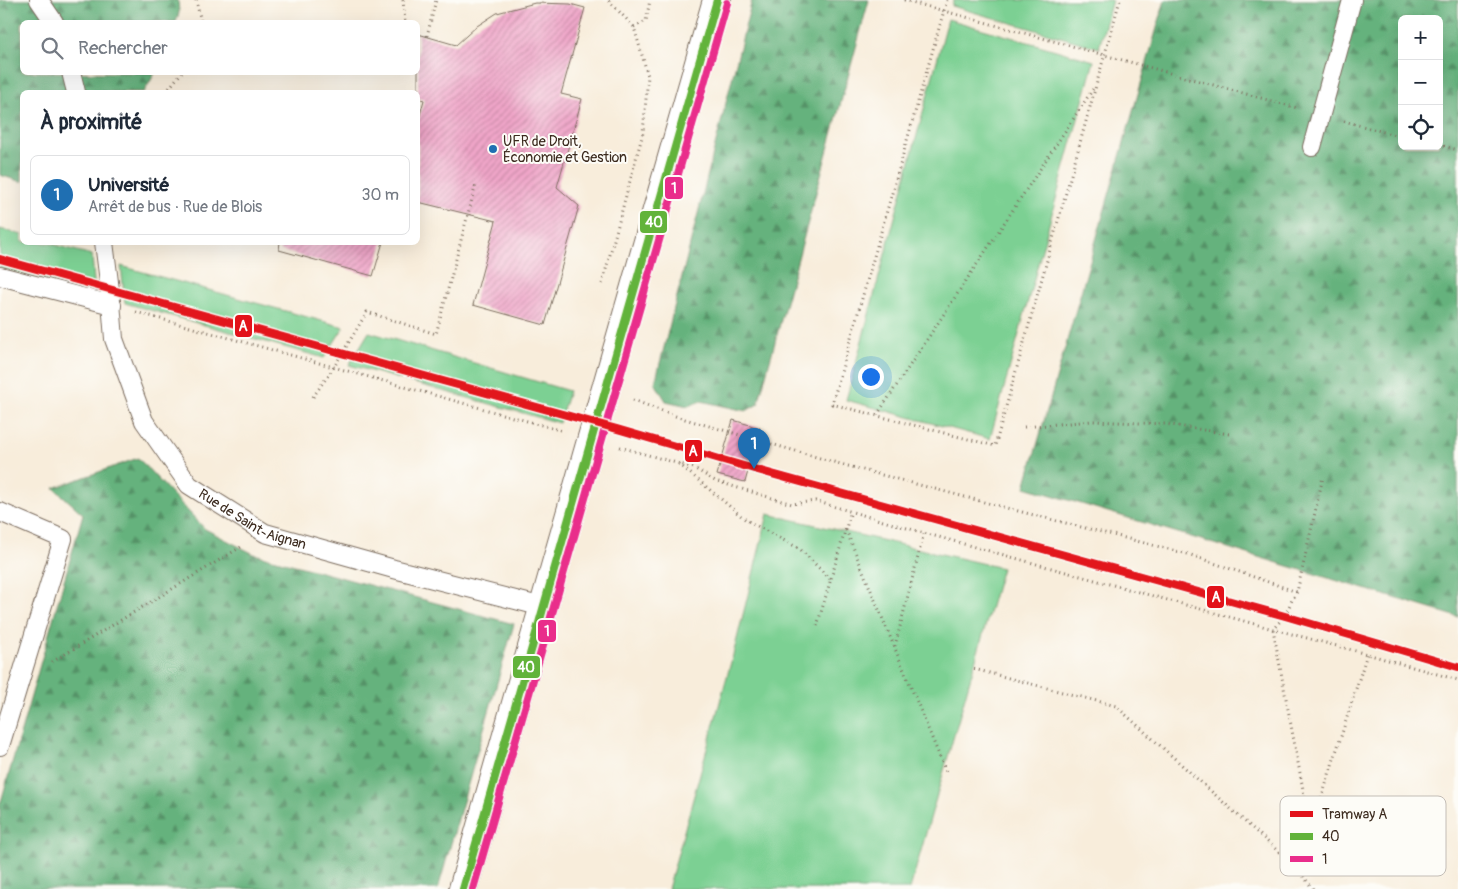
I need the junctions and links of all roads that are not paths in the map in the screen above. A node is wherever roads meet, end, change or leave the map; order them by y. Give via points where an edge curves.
1 (39, 0) edge
2 (717, 0) edge
3 (1352, 0) edge
4 (53, 20) edge
5 (72, 75) edge
6 (76, 90) edge
7 (1312, 147) dead end
8 (104, 245) edge
9 (0, 276) edge
10 (112, 306) junction
11 (0, 512) edge
12 (544, 607) junction
13 (0, 746) edge
14 (462, 889) edge

1 - 4 lane
2 - 12 street
3 - 7 lane
5 - 6 lane
8 - 10 lane, Rue de Saint-Aignan
9 - 10 lane
10 - 12 lane, Rue de Saint-Aignan via 114,339 144,421 189,485 265,533
11 - 13 lane via 63,539
12 - 14 street

